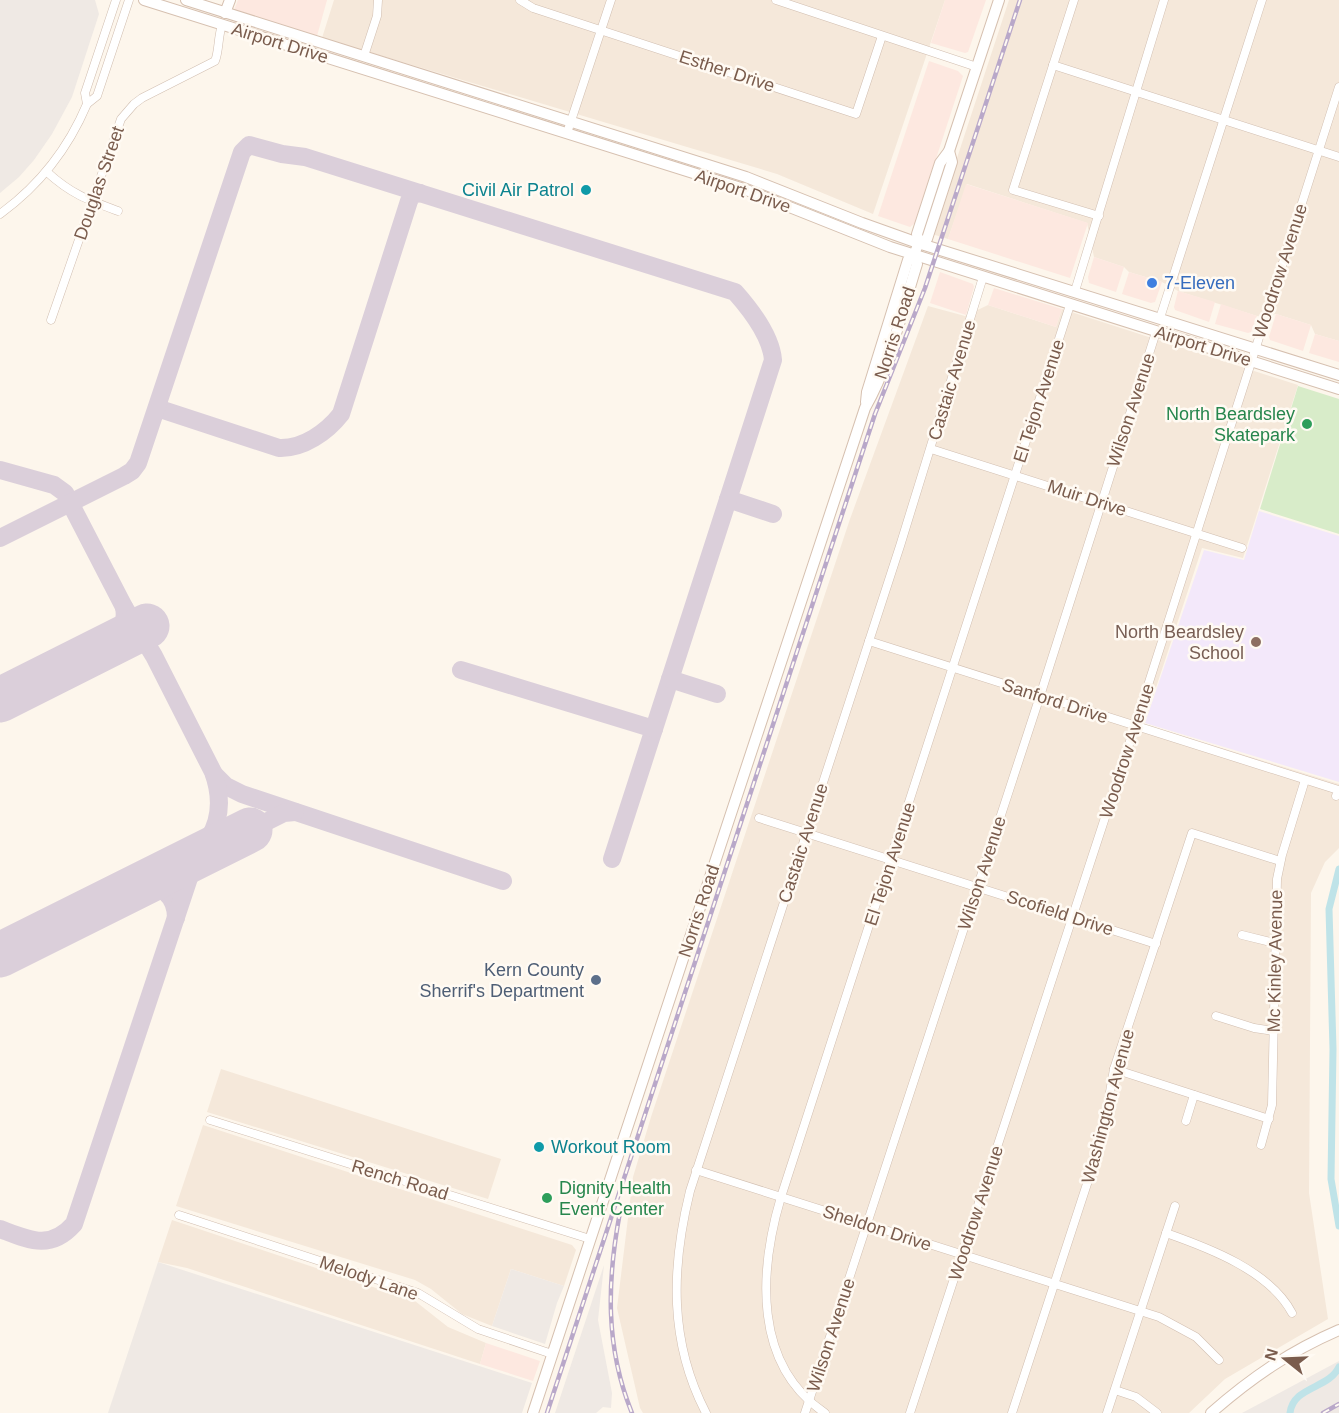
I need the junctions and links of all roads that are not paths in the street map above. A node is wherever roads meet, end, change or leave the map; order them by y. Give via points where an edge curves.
1 (116, 0) edge
2 (129, 0) edge
3 (144, 0) edge
4 (186, 0) edge
5 (230, 0) edge
6 (378, 0) edge
7 (520, 0) edge
8 (611, 0) edge
9 (776, 0) edge
10 (999, 0) edge
11 (1074, 0) edge
12 (1164, 0) edge
13 (1262, 0) edge
14 (225, 13) junction
15 (222, 25) junction
16 (601, 30) junction
17 (882, 36) junction
18 (289, 46) junction
19 (364, 56) junction
20 (1053, 65) junction
21 (977, 67) junction
22 (1339, 87) edge
23 (1135, 92) junction
24 (87, 104) junction
25 (1224, 120) junction
26 (570, 122) junction
27 (567, 133) junction
28 (1319, 150) junction
29 (1339, 157) edge
30 (47, 172) junction
31 (91, 201) junction
32 (118, 211) dead end
33 (0, 214) edge
34 (1099, 216) junction
35 (918, 243) junction
36 (914, 255) junction
37 (983, 277) junction
38 (1075, 291) junction
39 (1070, 305) junction
40 (1160, 318) junction
41 (51, 320) dead end
42 (1156, 332) junction
43 (1256, 348) junction
44 (1251, 361) junction
45 (1339, 375) edge
46 (1339, 389) edge
47 (931, 449) junction
48 (1016, 476) junction
49 (1101, 503) junction
50 (1197, 533) junction
51 (1242, 548) dead end
52 (869, 642) junction
53 (954, 669) junction
54 (1040, 696) junction
55 (1135, 726) junction
56 (1305, 780) junction
57 (1336, 796) dead end
58 (759, 818) dead end
59 (806, 833) junction
60 (891, 860) junction
61 (1280, 861) junction
62 (977, 887) junction
63 (1072, 917) junction
64 (1242, 935) dead end
65 (1275, 943) junction
66 (1156, 944) junction
67 (1216, 1016) dead end
68 (1274, 1032) junction
69 (1114, 1069) junction
70 (1194, 1095) junction
71 (1269, 1119) junction
72 (210, 1120) dead end
73 (1186, 1121) dead end
74 (1261, 1145) dead end
75 (696, 1170) junction
76 (781, 1197) junction
77 (1175, 1206) dead end
78 (179, 1215) dead end
79 (867, 1224) junction
80 (1166, 1233) junction
81 (590, 1239) junction
82 (963, 1255) junction
83 (1054, 1284) junction
84 (1141, 1311) junction
85 (1292, 1313) dead end
86 (1339, 1330) edge
87 (552, 1354) junction
88 (1219, 1360) dead end
89 (1115, 1389) junction
90 (809, 1400) junction
91 (532, 1413) edge
92 (706, 1413) edge
93 (805, 1413) edge
94 (825, 1413) edge
95 (910, 1413) edge
96 (1012, 1413) edge
97 (1107, 1413) edge
98 (1157, 1413) edge
99 (1211, 1413) edge

1 - 24 street via 85,93
2 - 24 street via 98,96
3 - 15 main road, Airport Drive
4 - 14 main road, Airport Drive
5 - 14 main road
6 - 19 street
7 - 16 street, Esther Drive
8 - 16 street
9 - 17 street
10 - 21 main road, Norris Road
11 - 20 street
12 - 23 street
13 - 25 street
14 - 19 main road, Airport Drive
15 - 18 main road, Airport Drive
15 - 31 street, Douglas Street via 215,62 142,98 126,111 116,127
16 - 17 street, Esther Drive via 856,114
16 - 26 street
17 - 21 street
18 - 19 main road via 320,49 357,60
18 - 27 main road, Airport Drive
19 - 26 main road, Airport Drive
20 - 23 street
20 - 34 street via 1013,190
21 - 35 main road, Norris Road via 949,151 940,163 917,234
22 - 28 street, Woodrow Avenue
23 - 25 street
23 - 34 street
24 - 30 street via 70,140
25 - 28 street
25 - 40 street
26 - 27 street
26 - 35 main road, Airport Drive via 746,177
27 - 36 main road, Airport Drive via 758,194
28 - 29 street
28 - 43 street, Woodrow Avenue
30 - 31 street
30 - 33 street
31 - 32 street
31 - 41 street, Douglas Street
34 - 38 street
35 - 36 main road, Norris Road
35 - 38 main road, Airport Drive
36 - 37 main road, Airport Drive
36 - 81 main road, Norris Road via 908,260 865,408
37 - 39 main road, Airport Drive
37 - 47 street, Castaic Avenue
38 - 40 main road, Airport Drive
39 - 42 main road, Airport Drive
39 - 48 street, El Tejon Avenue
40 - 43 main road, Airport Drive
42 - 44 main road, Airport Drive
42 - 49 street, Wilson Avenue
43 - 44 street, Woodrow Avenue
43 - 45 main road, Airport Drive
44 - 46 main road, Airport Drive
44 - 50 street, Woodrow Avenue
47 - 48 street, Muir Drive
47 - 52 street, Castaic Avenue
48 - 49 street, Muir Drive
48 - 53 street, El Tejon Avenue
49 - 50 street, Muir Drive
49 - 54 street, Wilson Avenue
50 - 51 street, Muir Drive
50 - 55 street, Woodrow Avenue
52 - 53 street, Sanford Drive
52 - 59 street, Castaic Avenue
53 - 54 street, Sanford Drive
53 - 60 street, El Tejon Avenue
54 - 55 street, Sanford Drive
54 - 62 street, Wilson Avenue
55 - 56 street, Sanford Drive
55 - 63 street, Woodrow Avenue
56 - 57 street, Sanford Drive via 1338,790
56 - 61 street, Mc Kinley Avenue
58 - 59 street, Scofield Drive
59 - 60 street, Scofield Drive
59 - 75 street, Castaic Avenue
60 - 62 street, Scofield Drive
60 - 76 street, El Tejon Avenue
61 - 65 street, Mc Kinley Avenue
61 - 66 street, Washington Avenue via 1192,833
62 - 63 street, Scofield Drive
62 - 79 street, Wilson Avenue
63 - 66 street, Scofield Drive
63 - 82 street, Woodrow Avenue
64 - 65 street
65 - 68 street, Mc Kinley Avenue
66 - 69 street, Washington Avenue
67 - 68 street
68 - 71 street, Mc Kinley Avenue
69 - 70 street
69 - 83 street, Washington Avenue via 1102,1138
70 - 71 street
70 - 73 street
71 - 74 street, Mc Kinley Avenue
72 - 81 street, Rench Road
75 - 76 street, Sheldon Drive
75 - 92 street, Castaic Avenue via 681,1236 677,1321 684,1360
76 - 79 street, Sheldon Drive
76 - 90 street, El Tejon Avenue via 769,1254 767,1320 781,1363
77 - 80 street
78 - 87 street, Melody Lane via 418,1293 478,1329
79 - 82 street, Sheldon Drive
79 - 90 street, Wilson Avenue
80 - 84 street
80 - 85 street via 1238,1264 1280,1295
81 - 87 main road, Norris Road
82 - 83 street, Sheldon Drive
82 - 95 street, Woodrow Avenue
83 - 84 street, Sheldon Drive
83 - 96 street, Washington Avenue
84 - 88 street, Sheldon Drive via 1184,1329
84 - 89 street
86 - 99 main road via 1273,1364
87 - 91 main road, Norris Road
89 - 97 street
89 - 98 street via 1136,1397
90 - 93 street, Wilson Avenue
90 - 94 street, El Tejon Avenue

